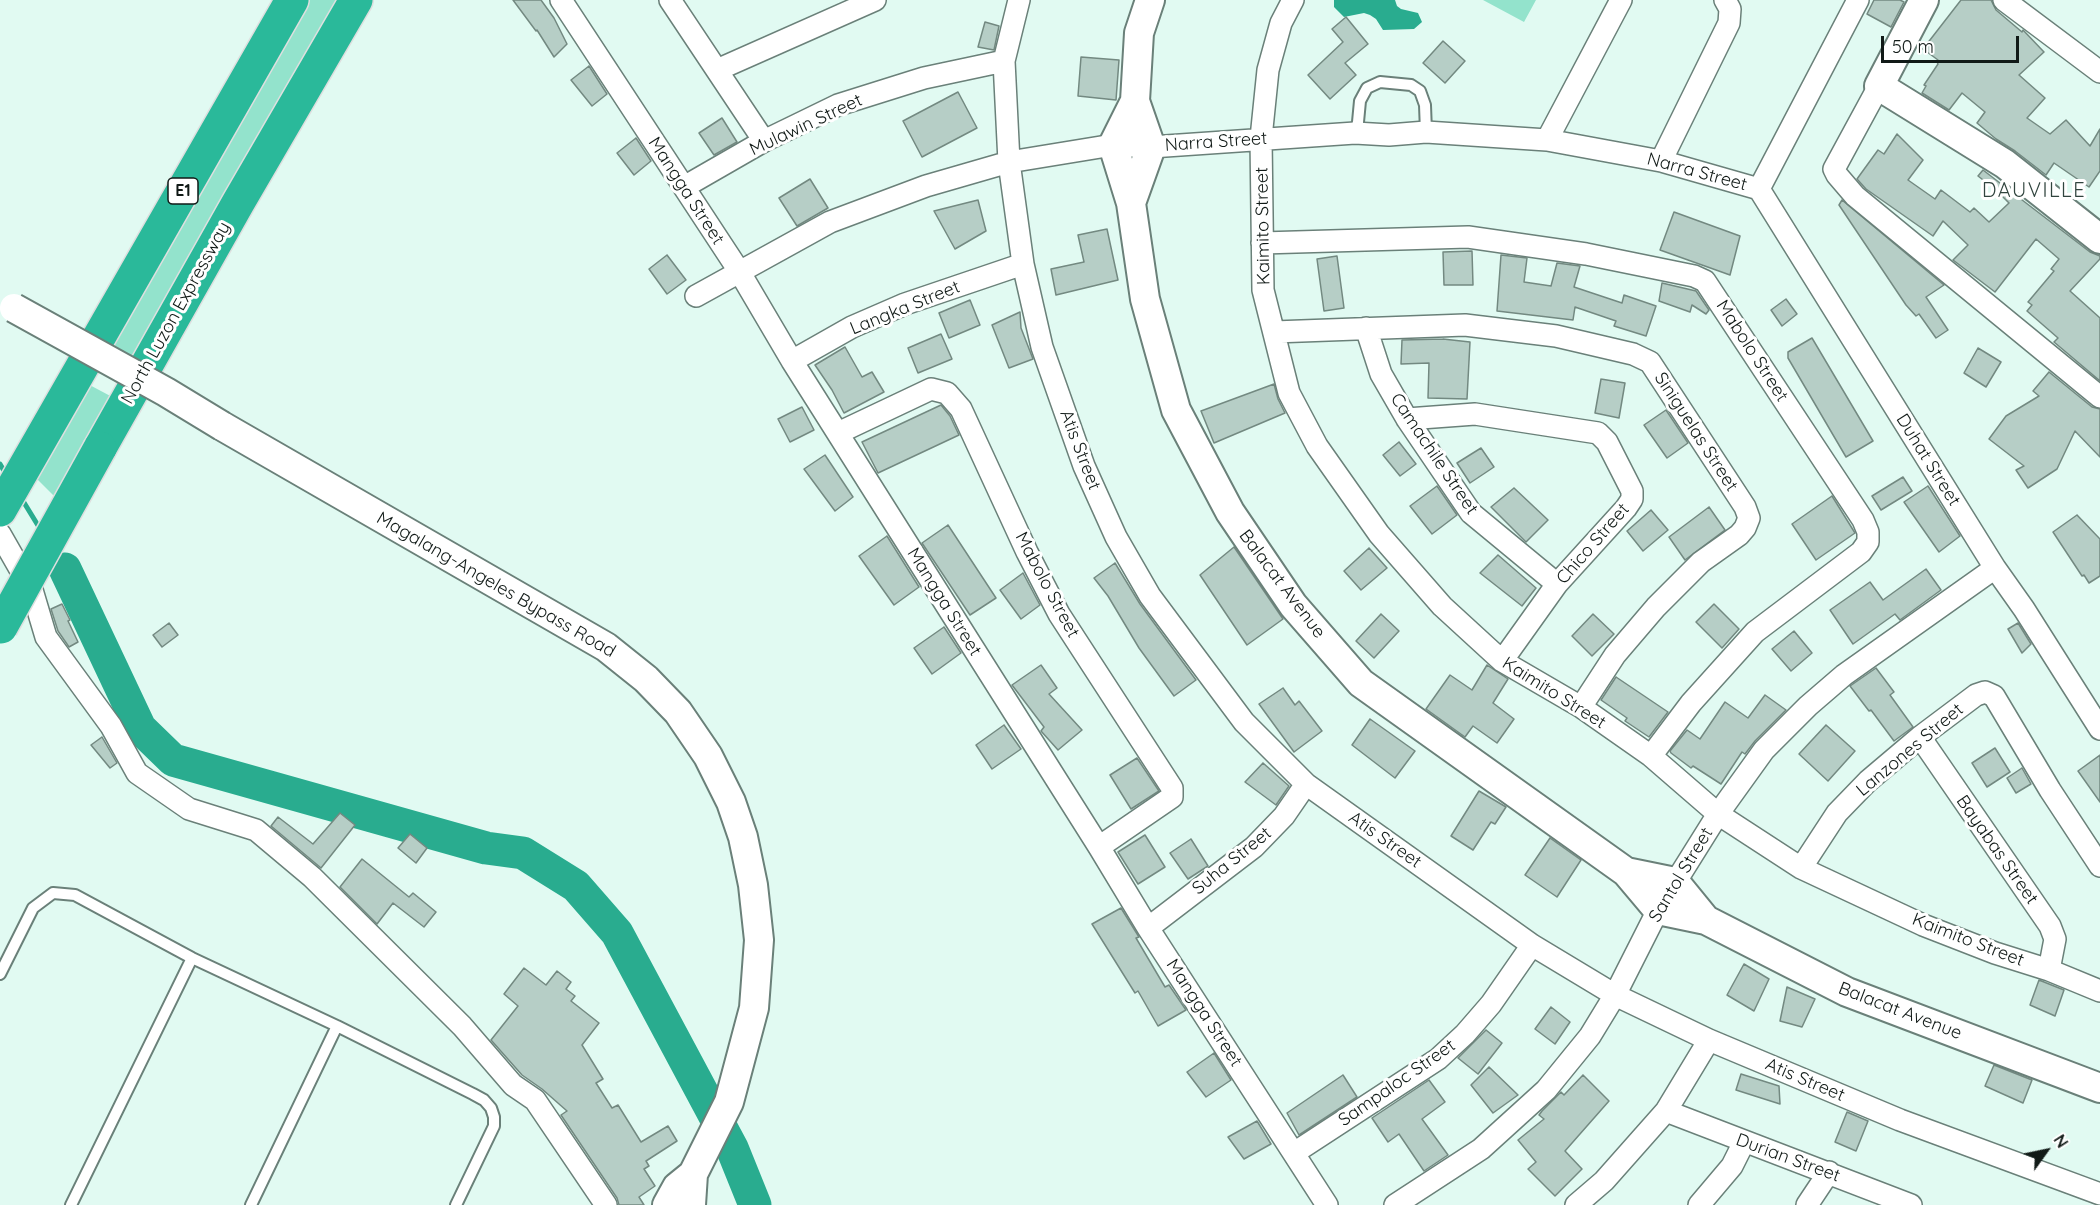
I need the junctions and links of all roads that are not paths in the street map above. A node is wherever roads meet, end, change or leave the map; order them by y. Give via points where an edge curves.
1 (292, 0) edge
2 (356, 0) edge
3 (561, 0) edge
4 (670, 0) edge
5 (875, 0) edge
6 (1019, 0) edge
7 (1150, 0) edge
8 (1293, 0) edge
9 (1621, 0) edge
10 (1725, 0) edge
11 (1858, 0) edge
12 (1924, 0) edge
13 (2004, 0) edge
14 (1004, 61) junction
15 (717, 70) junction
16 (2100, 72) edge
17 (1879, 86) junction
18 (1135, 101) junction
19 (1426, 132) junction
20 (1355, 133) junction
21 (1261, 138) junction
22 (1546, 140) junction
23 (764, 141) junction
24 (1113, 145) junction
25 (1151, 147) junction
26 (1660, 161) junction
27 (1009, 162) junction
28 (684, 187) junction
29 (1760, 189) junction
30 (1131, 203) junction
31 (2100, 239) edge
32 (1262, 243) junction
33 (1023, 264) junction
34 (739, 271) junction
35 (696, 296) dead end
36 (7, 304) edge
37 (1366, 328) junction
38 (1274, 332) junction
39 (792, 361) junction
40 (2100, 397) edge
41 (1407, 419) junction
42 (838, 433) junction
43 (0, 510) edge
44 (0, 534) edge
45 (1995, 568) junction
46 (1557, 584) junction
47 (0, 627) edge
48 (1502, 661) junction
49 (1581, 707) junction
50 (2100, 729) edge
51 (1920, 736) junction
52 (1651, 756) junction
53 (1306, 784) junction
54 (1718, 814) junction
55 (1099, 847) junction
56 (2100, 866) edge
57 (1801, 868) junction
58 (1626, 872) junction
59 (1675, 882) junction
60 (1658, 910) junction
61 (1706, 920) junction
62 (1148, 927) junction
63 (1532, 945) junction
64 (192, 958) junction
65 (2049, 970) junction
66 (0, 974) edge
67 (2100, 991) edge
68 (1615, 995) junction
69 (337, 1026) junction
70 (1709, 1040) junction
71 (2100, 1088) edge
72 (1666, 1111) junction
73 (1744, 1142) junction
74 (1294, 1153) junction
75 (696, 1168) junction
76 (1829, 1172) junction
77 (2100, 1194) edge
78 (1903, 1204) edge
79 (71, 1205) edge
80 (251, 1205) edge
81 (456, 1205) edge
82 (606, 1205) edge
83 (667, 1205) edge
84 (691, 1205) edge
85 (1327, 1205) edge
86 (1395, 1205) edge
87 (1576, 1205) edge
88 (1699, 1205) edge
89 (1807, 1205) edge

1 - 43 highway, E1
2 - 47 highway, North Luzon Expressway, bridge
3 - 28 street, Mangga Street
4 - 15 street
5 - 15 street
6 - 14 street, Atis Street
7 - 18 street via 1139,33
8 - 21 street, Kaimito Street via 1281,23 1268,70
9 - 22 street
10 - 26 street via 1730,9 1729,23
11 - 29 street
12 - 17 street
13 - 16 street
14 - 23 street, Mulawin Street via 924,78 838,105
14 - 27 street, Atis Street
15 - 23 street
17 - 31 street via 2005,164
17 - 40 street via 1834,169 1837,175 1855,196
18 - 24 street
18 - 25 street
19 - 20 street, Narra Street
19 - 20 lane via 1420,91 1380,82 1367,88 1360,101
19 - 22 street, Narra Street
20 - 21 street, Narra Street
21 - 25 street, Narra Street
21 - 32 street, Kaimito Street
22 - 26 street, Narra Street
23 - 28 street, Mulawin Street
24 - 25 street, Narra Street
24 - 27 street, Narra Street
24 - 30 street, Balacat Avenue
25 - 30 street, Balacat Avenue
26 - 29 street, Narra Street
27 - 33 street, Atis Street
27 - 34 street, Narra Street via 926,186 830,222
28 - 34 street, Mangga Street
29 - 45 street, Duhat Street
30 - 58 street, Balacat Avenue via 1145,299 1176,410 1230,512 1293,605 1360,683
32 - 38 street, Kaimito Street via 1263,290
32 - 52 street, Mabolo Street via 1468,237 1586,254 1705,281 1863,520 1868,542 1755,632 1691,703
33 - 39 street, Langka Street via 905,304 852,327
33 - 53 street, Atis Street via 1042,347 1084,466 1116,537 1150,596 1244,722
34 - 35 street, Narra Street
34 - 39 street, Mangga Street
36 - 75 street, Magalang-Angeles Bypass Road, bridge via 606,647 646,679 678,712 708,756 731,802 753,885 759,940 754,1008 729,1102
37 - 38 street, Siniguelas Street
37 - 41 street, Camachile Street via 1381,374
37 - 49 street, Siniguelas Street via 1465,325 1499,329 1556,336 1633,354 1650,362 1745,507 1749,518 1745,528 1701,562 1656,607 1615,656
38 - 48 street, Kaimito Street via 1289,393 1324,456 1379,534 1443,606
39 - 42 street, Mangga Street
41 - 46 street, Camachile Street via 1471,513
41 - 46 street, Chico Street via 1475,414 1598,433 1607,442 1632,491 1632,499
42 - 55 street, Mangga Street
42 - 55 street, Mabolo Street via 931,389 947,393 961,409 1059,614 1172,788 1172,797
44 - 82 street via 32,590 46,637 111,726 137,773 189,809 256,830 312,877 462,1026 513,1085 535,1100
45 - 50 street, Duhat Street
45 - 54 street, Santol Street via 1808,706 1764,750
46 - 48 street, Chico Street
48 - 49 street, Kaimito Street
49 - 52 street, Kaimito Street
51 - 56 street, Lanzones Street via 1976,695 1985,692 1994,696
51 - 57 street, Lanzones Street via 1838,813
51 - 65 street, Bayabas Street via 2050,926 2055,939
52 - 54 street, Kaimito Street
53 - 62 street, Suha Street via 1284,816 1254,847
53 - 63 street, Atis Street
54 - 57 street, Kaimito Street
54 - 59 street, Santol Street
55 - 62 street, Mangga Street
57 - 65 street, Kaimito Street via 1923,925
58 - 59 street, Balacat Avenue
58 - 60 street, Balacat Avenue
59 - 60 street, Santol Street
59 - 61 street, Balacat Avenue
60 - 61 street, Balacat Avenue
60 - 68 street, Santol Street
61 - 71 street, Balacat Avenue via 1847,992
62 - 74 street, Mangga Street
63 - 68 street, Atis Street
63 - 74 street, Sampaloc Street via 1491,1004 1438,1059
64 - 66 lane via 75,895 53,893 33,908
64 - 69 lane
64 - 79 lane
65 - 67 street, Kaimito Street
68 - 70 street, Atis Street
68 - 86 street, Santol Street via 1590,1036 1546,1090 1481,1149
69 - 80 lane
69 - 81 lane via 479,1097 492,1108 494,1126
70 - 72 street
70 - 77 street, Atis Street via 1900,1120
72 - 73 street, Durian Street
72 - 87 street via 1604,1181
73 - 76 street, Durian Street
73 - 88 street via 1732,1166
74 - 85 street, Mangga Street
75 - 83 street, Magalang-Angeles Bypass Road via 677,1187
75 - 84 street, Magalang-Angeles Bypass Road
76 - 78 street, Durian Street
76 - 89 street

